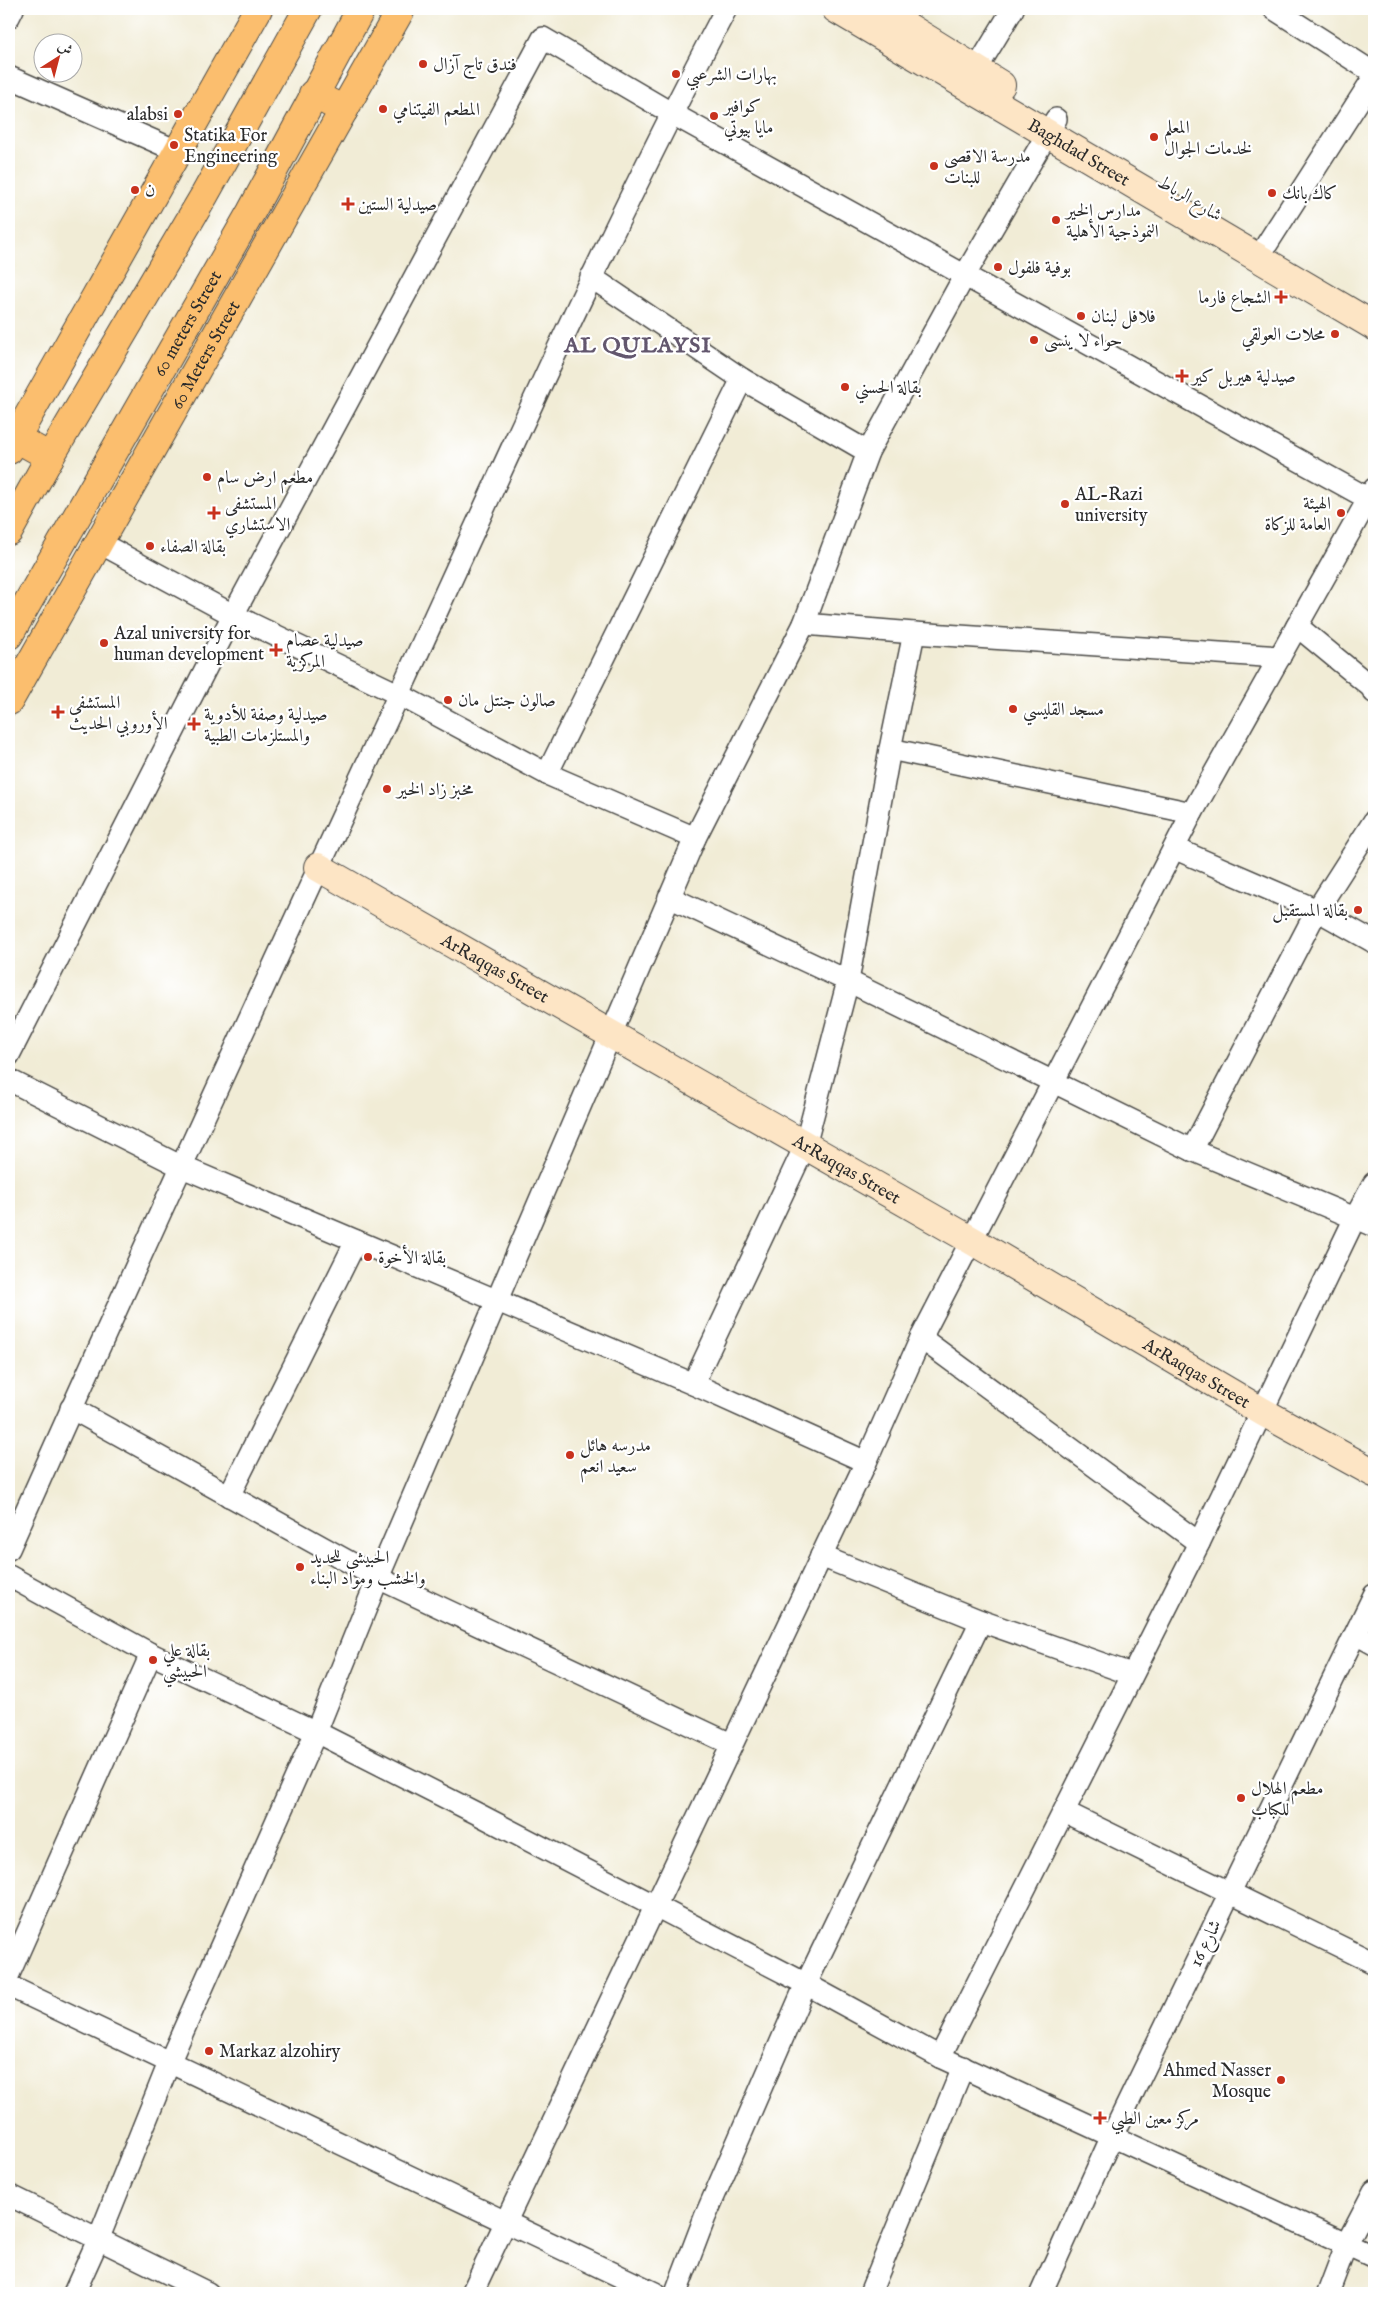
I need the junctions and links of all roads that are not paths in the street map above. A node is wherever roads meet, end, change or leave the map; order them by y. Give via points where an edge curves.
1 (13, 9) edge
2 (258, 9) edge
3 (308, 9) edge
4 (360, 9) edge
5 (401, 9) edge
6 (726, 9) edge
7 (836, 9) edge
8 (879, 9) edge
9 (1013, 9) edge
10 (1274, 9) edge
11 (9, 17) edge
12 (976, 70) junction
13 (1374, 73) edge
14 (9, 76) edge
15 (1374, 77) edge
16 (313, 94) junction
17 (344, 110) junction
18 (671, 113) junction
19 (1051, 126) junction
20 (176, 152) junction
21 (1267, 244) junction
22 (965, 274) junction
23 (591, 277) junction
24 (1374, 307) edge
25 (1374, 326) edge
26 (742, 379) junction
27 (12, 444) edge
28 (868, 452) junction
29 (50, 457) junction
30 (1371, 494) edge
31 (9, 531) edge
32 (98, 542) junction
33 (233, 615) junction
34 (804, 624) junction
35 (1297, 626) junction
36 (914, 633) junction
37 (9, 635) edge
38 (1280, 657) junction
39 (1374, 692) edge
40 (398, 694) junction
41 (9, 701) edge
42 (890, 749) junction
43 (547, 774) junction
44 (1192, 813) junction
45 (1374, 821) edge
46 (695, 838) junction
47 (1176, 849) junction
48 (318, 868) junction
49 (669, 897) junction
50 (1317, 910) junction
51 (1374, 942) edge
52 (848, 982) junction
53 (610, 1035) junction
54 (9, 1055) edge
55 (9, 1080) edge
56 (1053, 1083) junction
57 (805, 1146) junction
58 (1192, 1150) junction
59 (180, 1166) junction
60 (1374, 1183) edge
61 (1354, 1218) junction
62 (1374, 1226) edge
63 (971, 1240) junction
64 (356, 1241) junction
65 (498, 1301) junction
66 (921, 1338) junction
67 (692, 1384) junction
68 (71, 1408) junction
69 (1263, 1412) junction
70 (866, 1462) junction
71 (1374, 1473) edge
72 (229, 1496) junction
73 (1199, 1543) junction
74 (9, 1549) edge
75 (821, 1556) junction
76 (9, 1576) edge
77 (378, 1578) junction
78 (1374, 1595) edge
79 (981, 1622) junction
80 (1365, 1639) edge
81 (152, 1654) junction
82 (1131, 1674) junction
83 (316, 1732) junction
84 (731, 1744) junction
85 (1065, 1812) junction
86 (1230, 1892) junction
87 (655, 1906) junction
88 (1374, 1963) edge
89 (9, 1974) edge
90 (806, 1984) junction
91 (9, 1986) edge
92 (940, 2057) junction
93 (169, 2064) junction
94 (964, 2067) junction
95 (1112, 2136) junction
96 (1374, 2191) edge
97 (9, 2195) edge
98 (506, 2221) junction
99 (98, 2240) junction
100 (1347, 2243) junction
101 (1374, 2257) edge
102 (74, 2293) edge
103 (208, 2293) edge
104 (472, 2293) edge
105 (655, 2293) edge
106 (676, 2293) edge
107 (870, 2293) edge
108 (1041, 2293) edge
109 (1328, 2293) edge

1 - 11 street
2 - 20 main road
3 - 29 main road via 204,196
4 - 16 main road, 60 meters Street
5 - 17 main road, 60 Meters Street
6 - 18 street
7 - 19 street, Baghdad Street
8 - 12 street, شارع الرباط
9 - 12 street
10 - 13 street
12 - 19 street, شارع الرباط
14 - 20 street
15 - 21 street
16 - 17 main road
16 - 37 main road, 60 meters Street via 251,212
17 - 32 main road, 60 Meters Street
18 - 22 street
18 - 23 street
18 - 33 street via 543,38
19 - 21 street, شارع الرباط
19 - 22 street
19 - 25 street, Baghdad Street
20 - 27 main road
21 - 24 street, شارع الرباط
22 - 28 street
22 - 30 street
23 - 26 street
23 - 40 street
26 - 28 street
26 - 43 street
27 - 29 main road
28 - 34 street
29 - 31 main road
30 - 35 street
32 - 33 street
32 - 41 main road, 60 Meters Street
33 - 40 street
33 - 54 street
34 - 36 street
34 - 46 street
35 - 38 street
35 - 39 street
36 - 38 street
36 - 42 street
38 - 44 street
40 - 43 street
40 - 48 street
42 - 44 street
42 - 52 street
43 - 46 street
44 - 47 street
45 - 50 street
46 - 49 street
47 - 50 street
47 - 56 street
48 - 53 street, ArRaqqas Street
48 - 59 street
49 - 52 street
49 - 53 street
50 - 51 street
50 - 58 street
52 - 56 street
52 - 57 street
53 - 57 street, ArRaqqas Street
53 - 65 street
55 - 59 street
56 - 58 street
56 - 63 street
57 - 63 street, ArRaqqas Street
57 - 67 street
58 - 61 street
59 - 64 street
59 - 68 street
60 - 61 street
61 - 62 street
61 - 69 street
63 - 66 street
63 - 69 street, ArRaqqas Street
64 - 65 street
64 - 72 street
65 - 67 street
65 - 77 street
66 - 70 street
66 - 73 street
67 - 70 street
68 - 72 street
68 - 74 street
69 - 71 street, ArRaqqas Street
69 - 73 street
70 - 75 street
72 - 77 street
73 - 82 street
75 - 79 street
75 - 84 street
76 - 81 street
77 - 83 street
77 - 84 street
78 - 80 street, شارع 16
79 - 82 street
79 - 90 street
80 - 86 street, شارع 16
81 - 83 street
81 - 89 street
82 - 85 street
83 - 87 street
83 - 93 street
84 - 87 street
85 - 86 street
85 - 92 street
86 - 88 street
86 - 95 street, شارع 16
87 - 90 street
87 - 98 street
90 - 92 street
90 - 106 street via 705,2216
91 - 93 street
92 - 94 street
93 - 98 street
93 - 99 street
94 - 95 street
94 - 107 street
95 - 100 street
95 - 108 street, شارع 16
96 - 100 street
97 - 99 street
98 - 104 street
98 - 105 street
99 - 102 street
99 - 103 street
100 - 101 street
100 - 109 street

